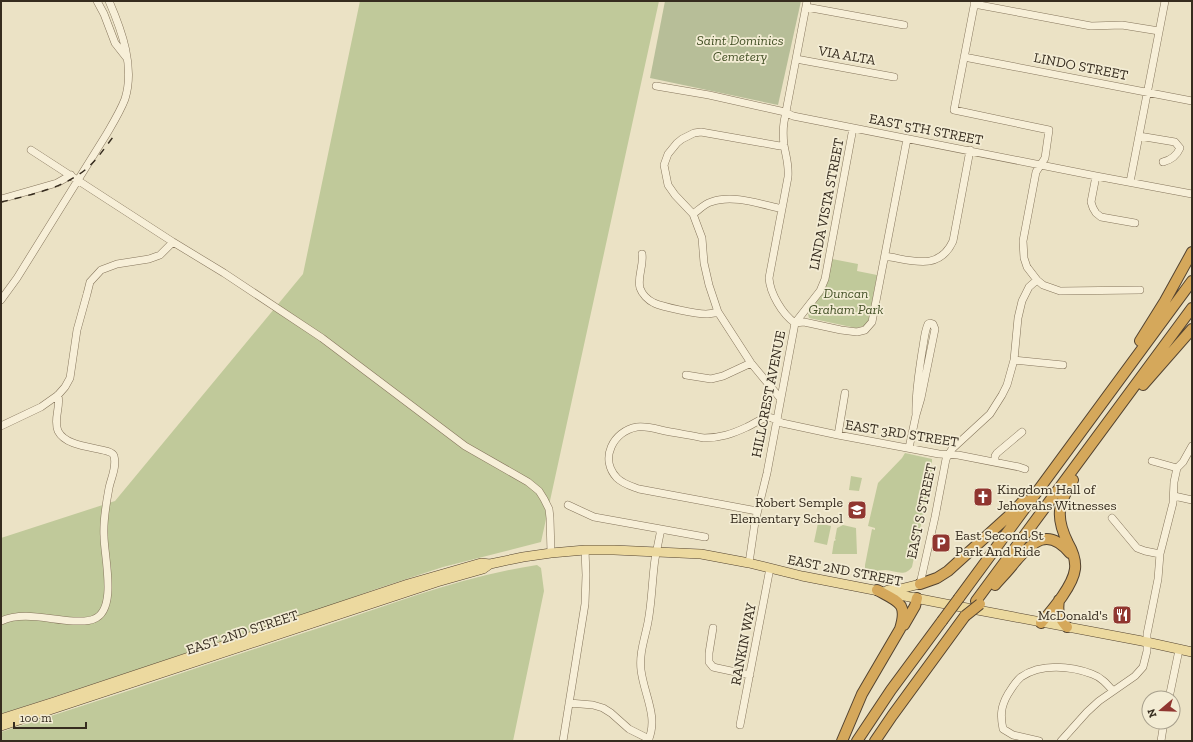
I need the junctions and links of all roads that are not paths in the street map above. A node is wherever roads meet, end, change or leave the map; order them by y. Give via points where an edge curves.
1 (97, 1) edge
2 (109, 1) edge
3 (1165, 1) edge
4 (975, 2) edge
5 (806, 4) edge
6 (904, 25) dead end
7 (1159, 31) junction
8 (964, 58) junction
9 (796, 59) junction
10 (128, 60) junction
11 (894, 77) dead end
12 (656, 86) dead end
13 (1148, 92) junction
14 (1192, 101) edge
15 (785, 112) junction
16 (853, 128) junction
17 (1139, 136) junction
18 (907, 138) junction
19 (784, 145) junction
20 (31, 150) dead end
21 (970, 150) junction
22 (1163, 162) dead end
23 (1041, 164) junction
24 (71, 175) junction
25 (1096, 176) junction
26 (79, 180) junction
27 (1130, 182) junction
28 (1192, 194) edge
29 (1, 199) edge
30 (782, 209) junction
31 (693, 214) junction
32 (1135, 223) dead end
33 (173, 242) junction
34 (1192, 252) edge
35 (642, 254) dead end
36 (884, 256) junction
37 (1037, 280) junction
38 (1192, 281) edge
39 (1140, 290) dead end
40 (1, 300) edge
41 (1192, 308) edge
42 (718, 312) junction
43 (795, 323) junction
44 (1192, 328) edge
45 (1014, 360) junction
46 (752, 363) junction
47 (1063, 365) dead end
48 (686, 375) dead end
49 (845, 393) dead end
50 (58, 395) junction
51 (780, 398) junction
52 (1094, 414) junction
53 (916, 415) junction
54 (1114, 415) junction
55 (777, 420) junction
56 (1, 426) edge
57 (1022, 432) dead end
58 (1100, 433) junction
59 (838, 435) junction
60 (1192, 446) edge
61 (909, 448) junction
62 (949, 454) junction
63 (995, 462) junction
64 (1152, 462) dead end
65 (1056, 465) junction
66 (1177, 468) junction
67 (1025, 469) dead end
68 (1174, 496) junction
69 (1192, 500) edge
70 (568, 505) dead end
71 (757, 511) junction
72 (1112, 518) dead end
73 (661, 529) junction
74 (705, 537) dead end
75 (585, 550) junction
76 (657, 551) junction
77 (551, 553) junction
78 (1160, 554) junction
79 (1073, 556) junction
80 (749, 563) junction
81 (490, 564) junction
82 (770, 568) junction
83 (920, 584) junction
84 (877, 590) junction
85 (917, 598) junction
86 (1059, 599) junction
87 (978, 602) junction
88 (1, 621) edge
89 (1040, 622) junction
90 (1067, 627) junction
91 (714, 628) dead end
92 (900, 630) junction
93 (1147, 642) junction
94 (1179, 650) junction
95 (1192, 652) edge
96 (750, 675) junction
97 (1171, 690) edge
98 (1113, 691) junction
99 (569, 703) junction
100 (1, 719) edge
101 (740, 725) dead end
102 (1, 726) edge
103 (1162, 730) edge
104 (649, 740) edge
105 (563, 741) edge
106 (842, 741) edge
107 (857, 741) edge
108 (875, 741) edge
109 (1039, 741) edge
110 (1061, 741) edge
111 (1160, 741) edge

1 - 10 street via 115,43
2 - 10 street
3 - 7 street
4 - 7 street via 1091,26 1122,25
4 - 8 street
5 - 6 street
5 - 9 street, HILLCREST AVENUE
7 - 13 street
8 - 13 street, LINDO STREET
8 - 23 street via 954,110 1049,130 1045,158
9 - 11 street, VIA ALTA
9 - 15 street, HILLCREST AVENUE
10 - 26 street via 128,84 120,112
12 - 15 street, EAST 5TH STREET
13 - 14 street, LINDO STREET
13 - 17 street
15 - 16 street, EAST 5TH STREET via 793,116
15 - 19 street, HILLCREST AVENUE
16 - 18 street, EAST 5TH STREET
16 - 43 street, LINDA VISTA STREET via 825,279 820,291
17 - 22 street via 1175,142 1180,148 1178,153
17 - 27 street
18 - 21 street, EAST 5TH STREET
18 - 36 street
19 - 30 street, HILLCREST AVENUE via 789,171
19 - 31 street via 701,132 694,133 677,143 668,154 664,165 665,172 668,185
20 - 24 street
21 - 23 street, EAST 5TH STREET
21 - 36 street via 953,241 948,251 928,262
23 - 25 street, EAST 5TH STREET
23 - 37 street via 1036,172 1022,249 1027,267
24 - 26 street
24 - 29 street via 57,183
25 - 27 street, EAST 5TH STREET
25 - 32 street via 1091,202 1096,213 1101,217
26 - 33 street
26 - 40 street
27 - 28 street, EAST 5TH STREET
30 - 31 street via 740,200 726,200 713,201
30 - 43 street, HILLCREST AVENUE via 770,268 770,286 774,297
31 - 42 street via 702,238 704,263
33 - 50 street via 160,255 107,267 90,282 77,330 70,378
33 - 77 street via 224,272 316,334 465,446 539,490 550,518
34 - 52 highway via 1165,301
35 - 42 street via 639,283 640,289 648,299 671,308 705,314
36 - 43 street via 872,322 865,330 857,332 804,322
37 - 39 street via 1060,291
37 - 45 street via 1029,287 1022,301
38 - 52 highway
41 - 54 highway
42 - 46 street
43 - 51 street, HILLCREST AVENUE
44 - 54 highway
45 - 47 street
45 - 62 street via 1007,385 997,404 983,422
46 - 48 street via 711,379
46 - 51 street
49 - 59 street
50 - 56 street via 41,407
50 - 88 street via 60,400 56,426 63,437 70,442 106,450 114,455 115,467 105,512 104,537 109,596 102,613 95,619 74,621 17,616
51 - 55 street, HILLCREST AVENUE
52 - 65 highway
53 - 53 street via 922,398 935,329 933,324 928,324 926,328 915,398
53 - 61 street
54 - 58 highway
55 - 59 street, EAST 3RD STREET
55 - 71 street, HILLCREST AVENUE
55 - 71 street, EAST 3RD STREET via 764,418 730,434 713,438 639,427 616,437 609,454 608,463 612,472 626,484 639,489
57 - 63 street via 997,453
58 - 79 highway via 1061,502 1061,524
58 - 87 highway
59 - 61 street, EAST 3RD STREET
60 - 66 street
61 - 62 street, EAST 3RD STREET
62 - 63 street, EAST 3RD STREET
62 - 83 street, EAST S STREET
63 - 67 street, EAST 3RD STREET
64 - 66 street
65 - 83 highway via 1012,513 948,571
65 - 107 highway, bridge via 891,690
66 - 68 street
68 - 69 street
68 - 78 street
70 - 73 street via 594,517
71 - 80 street, HILLCREST AVENUE
72 - 78 street via 1137,548
73 - 74 street
73 - 76 street
75 - 76 main road, EAST 2ND STREET
75 - 77 main road, EAST 2ND STREET
75 - 99 street via 585,604
76 - 80 main road, EAST 2ND STREET via 701,554
76 - 104 street via 641,661 653,720
77 - 81 main road, EAST 2ND STREET via 523,556
78 - 93 street
79 - 86 highway via 1073,577
79 - 87 highway via 1064,544 1056,540 1044,539 1032,543
80 - 82 main road, EAST 2ND STREET
81 - 100 main road, EAST 2ND STREET via 481,562 408,584
81 - 102 main road, EAST 2ND STREET via 483,569
82 - 84 main road, EAST 2ND STREET
82 - 96 street, RANKIN WAY
83 - 84 main road via 900,589
83 - 85 main road, EAST S STREET
84 - 85 main road, EAST 2ND STREET
84 - 92 highway via 902,606 904,612
85 - 89 main road, EAST 2ND STREET
85 - 92 highway via 916,606
86 - 89 highway
86 - 90 highway via 1058,614
87 - 108 highway, bridge via 965,616
89 - 90 main road, EAST 2ND STREET
90 - 93 main road, EAST 2ND STREET
91 - 96 street via 709,662 717,668
92 - 106 highway via 862,694
93 - 94 main road, EAST 2ND STREET
93 - 98 street via 1143,666 1135,676
94 - 95 main road, EAST 2ND STREET
94 - 97 street
96 - 101 street, RANKIN WAY
98 - 109 street via 1093,674 1074,669 1040,669 1022,677 1013,685 1004,701 1001,712 1003,729 1013,735
98 - 110 street via 1087,712
99 - 104 street via 603,708 629,730
99 - 105 street
103 - 111 street

